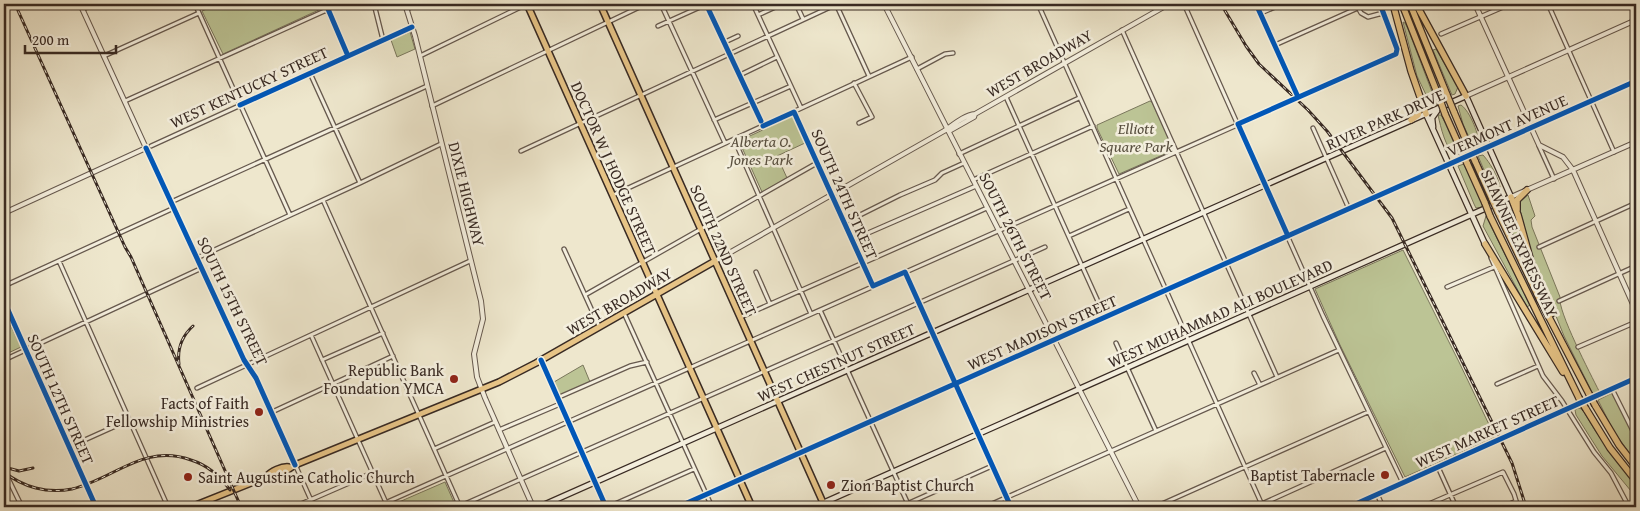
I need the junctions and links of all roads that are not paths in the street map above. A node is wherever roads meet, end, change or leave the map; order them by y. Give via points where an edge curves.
1 (80, 4) edge
2 (96, 4) edge
3 (195, 4) edge
4 (325, 4) edge
5 (340, 4) edge
6 (374, 4) edge
7 (405, 4) edge
8 (418, 4) edge
9 (527, 4) edge
10 (600, 4) edge
11 (646, 4) edge
12 (660, 4) edge
13 (707, 4) edge
14 (753, 4) edge
15 (782, 4) edge
16 (796, 4) edge
17 (836, 4) edge
18 (884, 4) edge
19 (1038, 4) edge
20 (1169, 4) edge
21 (1184, 4) edge
22 (1256, 4) edge
23 (1282, 4) edge
24 (1356, 4) edge
25 (1380, 4) edge
26 (1393, 4) edge
27 (1402, 4) edge
28 (1410, 4) edge
29 (1416, 4) edge
30 (1475, 4) edge
31 (1510, 4) edge
32 (1548, 4) edge
33 (1358, 8) junction
34 (83, 9) junction
35 (328, 9) junction
36 (407, 9) junction
37 (199, 13) junction
38 (1260, 13) junction
39 (1382, 13) junction
40 (758, 15) junction
41 (1481, 16) junction
42 (803, 19) junction
43 (1636, 20) edge
44 (668, 21) junction
45 (608, 22) junction
46 (658, 26) dead end
47 (412, 27) junction
48 (1122, 30) junction
49 (1441, 34) dead end
50 (738, 36) dead end
51 (768, 36) junction
52 (383, 40) junction
53 (725, 42) junction
54 (1275, 45) junction
55 (1568, 50) junction
56 (548, 51) junction
57 (953, 53) dead end
58 (730, 54) junction
59 (104, 56) junction
60 (348, 56) junction
61 (420, 56) junction
62 (777, 57) junction
63 (912, 57) junction
64 (219, 59) junction
65 (1065, 64) junction
66 (917, 69) junction
67 (692, 71) junction
68 (310, 73) junction
69 (740, 75) junction
70 (870, 76) junction
71 (1508, 77) junction
72 (1636, 82) edge
73 (854, 83) junction
74 (427, 86) junction
75 (791, 86) junction
76 (641, 95) junction
77 (1466, 96) junction
78 (1006, 97) junction
79 (1080, 98) junction
80 (1298, 98) junction
81 (1592, 101) junction
82 (125, 102) junction
83 (1421, 102) junction
84 (753, 103) junction
85 (240, 105) junction
86 (432, 106) junction
87 (801, 108) junction
88 (1439, 108) junction
89 (794, 112) junction
90 (1426, 114) junction
91 (714, 120) junction
92 (1411, 120) junction
93 (580, 123) junction
94 (859, 124) dead end
95 (1238, 124) junction
96 (763, 126) junction
97 (1019, 126) junction
98 (1092, 126) junction
99 (335, 128) junction
100 (1312, 128) dead end
101 (1531, 128) junction
102 (947, 129) junction
103 (1433, 131) junction
104 (734, 140) junction
105 (1636, 142) edge
106 (725, 143) junction
107 (441, 144) junction
108 (1539, 145) junction
109 (151, 146) dead end
110 (1488, 147) junction
111 (146, 148) junction
112 (521, 151) dead end
113 (1176, 152) junction
114 (1614, 152) junction
115 (959, 154) junction
116 (1032, 154) junction
117 (1326, 158) junction
118 (266, 160) junction
119 (817, 163) junction
120 (964, 163) junction
121 (1449, 164) junction
122 (673, 167) junction
123 (1573, 170) junction
124 (1116, 179) junction
125 (1554, 179) junction
126 (973, 180) junction
127 (360, 183) junction
128 (1265, 185) junction
129 (1505, 185) junction
130 (976, 186) junction
131 (1527, 190) junction
132 (1388, 192) joint
133 (832, 195) junction
134 (613, 196) junction
135 (759, 196) junction
136 (1511, 198) junction
137 (323, 200) junction
138 (171, 202) junction
139 (1636, 203) edge
140 (1498, 204) junction
141 (1055, 206) junction
142 (174, 208) junction
143 (987, 208) junction
144 (1129, 209) junction
145 (1349, 209) junction
146 (1203, 212) junction
147 (4, 213) edge
148 (290, 215) junction
149 (1518, 215) junction
150 (1472, 216) junction
151 (1596, 221) junction
152 (844, 223) junction
153 (773, 228) junction
154 (701, 229) junction
155 (998, 231) junction
156 (1068, 236) junction
157 (1288, 236) junction
158 (1143, 239) junction
159 (852, 240) junction
160 (1485, 244) junction
161 (1045, 247) dead end
162 (1539, 247) dead end
163 (564, 249) dead end
164 (197, 258) junction
165 (59, 261) junction
166 (470, 261) junction
167 (715, 261) junction
168 (1014, 261) junction
169 (643, 263) junction
170 (862, 263) junction
171 (1226, 263) junction
172 (1082, 266) junction
173 (1636, 266) edge
174 (1494, 267) junction
175 (202, 268) junction
176 (756, 272) dead end
177 (905, 272) junction
178 (1620, 274) junction
179 (4, 286) edge
180 (873, 286) junction
181 (1311, 287) junction
182 (1447, 287) dead end
183 (801, 290) junction
184 (1029, 290) junction
185 (1166, 290) junction
186 (657, 294) junction
187 (585, 295) junction
188 (4, 301) edge
189 (1559, 301) dead end
190 (919, 303) junction
191 (770, 304) junction
192 (371, 307) junction
193 (820, 310) junction
194 (1636, 311) edge
195 (624, 313) junction
196 (812, 314) junction
197 (1249, 314) junction
198 (740, 317) junction
199 (1105, 317) junction
200 (86, 322) junction
201 (1636, 322) edge
202 (599, 327) junction
203 (382, 333) junction
204 (932, 333) junction
205 (311, 335) junction
206 (751, 340) junction
207 (1054, 340) junction
208 (833, 341) junction
209 (1188, 341) junction
210 (1116, 342) dead end
211 (1578, 347) dead end
212 (1565, 348) junction
213 (25, 350) junction
214 (1339, 350) junction
215 (393, 356) junction
216 (4, 360) edge
217 (322, 360) junction
218 (541, 360) junction
219 (647, 362) junction
220 (247, 364) junction
221 (1538, 366) junction
222 (690, 368) junction
223 (1127, 368) junction
224 (765, 371) junction
225 (847, 371) junction
226 (1254, 372) dead end
227 (1277, 377) junction
228 (1636, 378) edge
229 (656, 383) junction
230 (333, 384) junction
231 (955, 384) junction
232 (1497, 384) dead end
233 (1260, 385) junction
234 (197, 388) dead end
235 (1080, 389) junction
236 (1612, 389) junction
237 (481, 390) junction
238 (557, 398) junction
239 (703, 398) junction
240 (1579, 398) junction
241 (778, 402) junction
242 (560, 404) junction
243 (1216, 404) junction
244 (1568, 409) junction
245 (272, 412) junction
246 (1368, 412) junction
247 (670, 414) junction
248 (419, 415) junction
249 (129, 420) junction
250 (495, 422) junction
251 (568, 422) junction
252 (870, 422) junction
253 (717, 429) junction
254 (499, 430) junction
255 (1156, 431) junction
256 (978, 434) junction
257 (1636, 437) edge
258 (358, 440) junction
259 (683, 444) junction
260 (68, 447) junction
261 (1386, 448) junction
262 (434, 449) junction
263 (507, 449) junction
264 (1111, 451) junction
265 (582, 452) junction
266 (801, 453) junction
267 (293, 466) junction
268 (992, 466) junction
269 (1245, 467) junction
270 (1438, 467) junction
271 (1636, 467) edge
272 (695, 469) junction
273 (4, 470) edge
274 (893, 472) junction
275 (372, 473) junction
276 (446, 476) junction
277 (521, 479) junction
278 (740, 480) junction
279 (1636, 481) edge
280 (595, 482) junction
281 (1403, 483) junction
282 (1377, 494) junction
283 (707, 495) junction
284 (1450, 495) junction
285 (1006, 498) junction
286 (311, 500) junction
287 (1516, 501) junction
288 (908, 504) junction
289 (387, 505) edge
290 (824, 505) edge
291 (1262, 506) edge
292 (22, 507) edge
293 (96, 507) edge
294 (168, 507) edge
295 (191, 507) edge
296 (294, 507) edge
297 (314, 507) edge
298 (376, 507) edge
299 (460, 507) edge
300 (534, 507) edge
301 (539, 507) edge
302 (607, 507) edge
303 (678, 507) edge
304 (712, 507) edge
305 (752, 507) edge
306 (814, 507) edge
307 (900, 507) edge
308 (985, 507) edge
309 (1011, 507) edge
310 (1139, 507) edge
311 (1155, 507) edge
312 (1255, 507) edge
313 (1349, 507) edge
314 (1383, 507) edge
315 (1422, 507) edge
316 (1456, 507) edge
317 (1503, 507) edge
318 (1518, 507) edge
319 (1629, 507) edge

1 - 34 street, SOUTH 15TH STREET
2 - 34 street
3 - 37 street
4 - 35 street
5 - 35 street
6 - 52 street
7 - 36 street, DIXIE HIGHWAY
8 - 36 street
9 - 56 main road, DOCTOR W J HODGE STREET
9 - 61 street
10 - 45 main road, SOUTH 22ND STREET
11 - 45 street
12 - 44 street
13 - 44 street
13 - 53 street
14 - 40 street
15 - 40 street
16 - 42 street
17 - 42 street
17 - 70 street
18 - 63 street, SOUTH 26TH STREET
19 - 65 street
20 - 48 street, WEST BROADWAY
21 - 95 street
22 - 38 street
23 - 38 street
24 - 33 street
25 - 39 street
26 - 83 highway
27 - 240 highway, SHAWNEE EXPRESSWAY, bridge via 1490,216
28 - 212 highway, SHAWNEE EXPRESSWAY, bridge via 1492,200
29 - 77 highway
30 - 41 street
31 - 41 street
32 - 55 street
33 - 39 street via 1368,17
33 - 54 street
34 - 59 street, SOUTH 15TH STREET
35 - 60 street
35 - 64 street
36 - 47 street, DIXIE HIGHWAY
37 - 59 street
37 - 64 street
38 - 54 street
39 - 80 street via 1398,52
40 - 51 street
41 - 49 street
41 - 71 street
42 - 51 street
43 - 55 street, RIVER PARK DRIVE
44 - 46 street
44 - 67 street
45 - 56 street
45 - 76 main road, SOUTH 22ND STREET
47 - 52 street, WEST KENTUCKY STREET
47 - 61 street, DIXIE HIGHWAY
48 - 65 street, WEST BROADWAY
48 - 113 street
50 - 53 street
51 - 58 street
51 - 62 street
52 - 60 street, WEST KENTUCKY STREET
53 - 58 street
54 - 80 street
55 - 71 street, RIVER PARK DRIVE
55 - 81 street
56 - 86 street
56 - 93 main road, DOCTOR W J HODGE STREET
57 - 66 street
58 - 67 street
58 - 69 street
59 - 82 street, SOUTH 15TH STREET
60 - 68 street, WEST KENTUCKY STREET
61 - 74 street, DIXIE HIGHWAY
62 - 69 street
62 - 75 street
63 - 66 street, SOUTH 26TH STREET
63 - 70 street
64 - 82 street
64 - 85 street
65 - 78 street, WEST BROADWAY
65 - 79 street
66 - 102 street, SOUTH 26TH STREET
67 - 76 street
67 - 91 street
68 - 85 street, WEST KENTUCKY STREET
68 - 99 street
69 - 84 street
70 - 73 street
71 - 77 street, RIVER PARK DRIVE
71 - 101 street
72 - 81 street, VERMONT AVENUE
73 - 87 street
73 - 94 street via 872,117
74 - 86 street, DIXIE HIGHWAY
74 - 99 street
75 - 84 street
75 - 87 street
76 - 93 street
76 - 122 main road, SOUTH 22ND STREET
77 - 88 main road, RIVER PARK DRIVE
77 - 110 main road
78 - 97 street
78 - 102 street, WEST BROADWAY via 951,130
79 - 97 street
79 - 98 street
80 - 95 street
81 - 101 street, VERMONT AVENUE
81 - 114 street
82 - 111 street, SOUTH 15TH STREET
83 - 90 highway
83 - 92 highway via 1418,115
84 - 91 street
84 - 96 street
85 - 109 street, WEST KENTUCKY STREET
85 - 118 street
86 - 107 street, DIXIE HIGHWAY
87 - 89 street
88 - 90 main road, RIVER PARK DRIVE
88 - 103 main road via 1432,118
89 - 96 street
89 - 119 street, SOUTH 24TH STREET
90 - 92 main road, RIVER PARK DRIVE
90 - 103 main road
91 - 106 street
92 - 117 main road, RIVER PARK DRIVE
93 - 112 street
93 - 134 main road, DOCTOR W J HODGE STREET
95 - 113 street
95 - 128 street
96 - 104 street
97 - 115 street
97 - 116 street
98 - 116 street
98 - 124 street
99 - 118 street
99 - 127 street
100 - 117 street
101 - 108 street
101 - 110 street, VERMONT AVENUE
102 - 115 street, SOUTH 26TH STREET
102 - 133 street, WEST BROADWAY
103 - 121 main road
104 - 106 street
104 - 135 street
105 - 114 street, WEST MUHAMMAD ALI BOULEVARD
106 - 122 street
107 - 127 street
107 - 166 street, DIXIE HIGHWAY
108 - 123 street via 1563,157
108 - 125 street
110 - 121 street, VERMONT AVENUE
110 - 129 main road
111 - 138 street, SOUTH 15TH STREET
111 - 147 street
113 - 124 street
113 - 146 street
114 - 123 street, WEST MUHAMMAD ALI BOULEVARD
115 - 120 street, SOUTH 26TH STREET
116 - 126 street
116 - 141 street
117 - 128 main road, RIVER PARK DRIVE
117 - 145 street
118 - 138 street
118 - 148 street
119 - 133 street, SOUTH 24TH STREET
119 - 135 street
120 - 126 street, SOUTH 26TH STREET
120 - 152 street
121 - 132 street, VERMONT AVENUE
121 - 150 main road
122 - 134 street
122 - 154 main road, SOUTH 22ND STREET
123 - 125 street, WEST MUHAMMAD ALI BOULEVARD
123 - 151 street
124 - 141 street
124 - 144 street
125 - 131 street, WEST MUHAMMAD ALI BOULEVARD
126 - 130 street, SOUTH 26TH STREET
127 - 137 street
128 - 146 main road, RIVER PARK DRIVE
128 - 157 street
129 - 136 main road
129 - 140 main road via 1505,194
130 - 143 street, SOUTH 26TH STREET
130 - 159 street
131 - 136 street, WEST MUHAMMAD ALI BOULEVARD
131 - 149 highway via 1517,200
132 - 145 street, WEST MADISON STREET
133 - 152 street, SOUTH 24TH STREET
133 - 153 street, WEST BROADWAY
134 - 169 main road, DOCTOR W J HODGE STREET
135 - 153 street
135 - 154 street
136 - 140 main road, WEST MUHAMMAD ALI BOULEVARD
136 - 149 highway
137 - 148 street
137 - 192 street
138 - 142 street, SOUTH 15TH STREET
139 - 151 street
140 - 150 main road, WEST MUHAMMAD ALI BOULEVARD
141 - 155 street
141 - 156 street
142 - 164 street, SOUTH 15TH STREET
142 - 165 street
143 - 155 street, SOUTH 26TH STREET
143 - 170 street
144 - 156 street
144 - 158 street
145 - 157 street, WEST MADISON STREET
146 - 158 main road, RIVER PARK DRIVE
146 - 171 street
148 - 164 street
149 - 212 highway via 1533,269
150 - 160 main road
150 - 181 main road, WEST MUHAMMAD ALI BOULEVARD
151 - 162 street
151 - 178 street
152 - 159 street, SOUTH 24TH STREET
153 - 167 street, WEST BROADWAY
153 - 183 street
154 - 167 main road, SOUTH 22ND STREET
154 - 169 street
155 - 168 street, SOUTH 26TH STREET
155 - 177 street
156 - 172 street
157 - 171 street, WEST MADISON STREET
157 - 181 street
158 - 172 main road, WEST CHESTNUT STREET
158 - 185 street
159 - 170 street, SOUTH 24TH STREET
160 - 174 street
160 - 240 highway
161 - 168 street
163 - 187 street
164 - 175 street, SOUTH 15TH STREET
165 - 179 street
165 - 200 street
166 - 192 street
166 - 237 street, DIXIE HIGHWAY via 483,313 474,354
167 - 186 main road, WEST BROADWAY
167 - 198 main road, SOUTH 22ND STREET
168 - 184 street, SOUTH 26TH STREET
168 - 190 street
169 - 186 main road, DOCTOR W J HODGE STREET
169 - 187 street
170 - 180 street, SOUTH 24TH STREET
170 - 183 street
171 - 185 street, WEST MADISON STREET
171 - 197 street
172 - 184 main road, WEST CHESTNUT STREET
172 - 199 street
173 - 178 street
174 - 182 street
174 - 221 street
175 - 200 street
175 - 220 street, SOUTH 15TH STREET
176 - 191 street
177 - 180 street
177 - 190 street
178 - 189 street
178 - 194 street
180 - 193 street
181 - 197 main road, WEST MUHAMMAD ALI BOULEVARD
181 - 214 street
183 - 191 street
183 - 196 street
184 - 204 main road, WEST CHESTNUT STREET
184 - 207 street, SOUTH 26TH STREET
185 - 199 street, WEST MADISON STREET
185 - 209 street
186 - 195 main road, WEST BROADWAY
186 - 222 main road, DOCTOR W J HODGE STREET
187 - 202 street
188 - 213 street, SOUTH 12TH STREET
190 - 204 street
190 - 208 street
191 - 198 street
192 - 203 street
192 - 205 street
193 - 196 street
193 - 208 street
195 - 202 main road, WEST BROADWAY
195 - 219 street
196 - 206 street
197 - 209 main road, WEST MUHAMMAD ALI BOULEVARD
197 - 227 street
198 - 206 main road, SOUTH 22ND STREET
199 - 207 street, WEST MADISON STREET
200 - 213 street
200 - 249 street
201 - 211 street
202 - 218 main road, WEST BROADWAY
203 - 215 street
203 - 217 street
204 - 225 main road, WEST CHESTNUT STREET
204 - 231 street
205 - 217 street
205 - 220 street
206 - 222 street
206 - 224 main road, SOUTH 22ND STREET
207 - 231 street, WEST MADISON STREET
207 - 235 street, SOUTH 26TH STREET
208 - 224 street
208 - 225 street
209 - 223 main road, WEST MUHAMMAD ALI BOULEVARD
209 - 243 street
210 - 223 street
212 - 271 highway, SHAWNEE EXPRESSWAY, bridge via 1595,405
213 - 216 street
213 - 260 street, SOUTH 12TH STREET
214 - 227 street
214 - 246 street
215 - 230 street
215 - 248 street
217 - 230 street
218 - 237 main road, WEST BROADWAY
218 - 238 street
219 - 229 street
219 - 238 street via 630,366
220 - 234 street
220 - 245 street, SOUTH 15TH STREET
221 - 232 street
221 - 244 street
222 - 229 street
222 - 239 main road, DOCTOR W J HODGE STREET
223 - 235 main road, WEST MUHAMMAD ALI BOULEVARD
223 - 255 street
224 - 239 street
224 - 241 main road, SOUTH 22ND STREET
225 - 241 main road, WEST CHESTNUT STREET
225 - 252 street
226 - 233 street
227 - 233 street
228 - 236 street, WEST MARKET STREET
229 - 247 street
229 - 251 street
230 - 245 street
230 - 258 street
231 - 252 street, WEST MADISON STREET
231 - 256 street
233 - 243 street
235 - 256 main road, WEST MUHAMMAD ALI BOULEVARD
235 - 264 street, SOUTH 26TH STREET
236 - 244 street, WEST MARKET STREET
236 - 257 street
237 - 248 main road, WEST BROADWAY
237 - 250 street, DIXIE HIGHWAY
238 - 242 street
239 - 247 street
239 - 253 main road, DOCTOR W J HODGE STREET
240 - 279 highway, SHAWNEE EXPRESSWAY, bridge via 1610,448
241 - 253 main road, WEST CHESTNUT STREET
241 - 266 main road, SOUTH 22ND STREET
242 - 251 street
242 - 254 street
243 - 255 street
243 - 269 street
244 - 270 street, WEST MARKET STREET
244 - 319 street via 1611,473
245 - 267 street, SOUTH 15TH STREET
246 - 261 street
246 - 269 street
247 - 259 street
247 - 265 street
248 - 258 main road, WEST BROADWAY
248 - 262 street
249 - 260 street
249 - 294 street
250 - 254 street, DIXIE HIGHWAY
250 - 262 street
251 - 263 street
251 - 265 street
252 - 266 street, WEST MADISON STREET
252 - 274 street
253 - 259 main road, WEST CHESTNUT STREET
253 - 278 main road, DOCTOR W J HODGE STREET
254 - 263 street, DIXIE HIGHWAY
255 - 264 street
256 - 268 street
256 - 274 main road, WEST MUHAMMAD ALI BOULEVARD
258 - 267 main road, WEST BROADWAY
258 - 275 street
259 - 272 street
259 - 280 main road, WEST CHESTNUT STREET
260 - 293 street, SOUTH 12TH STREET
261 - 281 street
261 - 291 street
262 - 276 street
263 - 276 street
263 - 277 street, DIXIE HIGHWAY
264 - 285 street
264 - 310 street, SOUTH 26TH STREET
265 - 277 street
265 - 280 street
266 - 278 street, WEST MADISON STREET
266 - 290 main road, SOUTH 22ND STREET
267 - 286 street, SOUTH 15TH STREET
267 - 295 main road, WEST BROADWAY
268 - 285 street
268 - 288 street
269 - 291 street
269 - 311 street
270 - 281 street, WEST MARKET STREET
270 - 284 street
272 - 283 street
272 - 302 street
273 - 292 street
274 - 288 street
274 - 290 main road, WEST MUHAMMAD ALI BOULEVARD
275 - 286 street
275 - 289 street
276 - 289 street
276 - 299 street
277 - 299 street
277 - 300 street, DIXIE HIGHWAY
278 - 283 street, WEST MADISON STREET
278 - 305 main road, DOCTOR W J HODGE STREET
280 - 301 main road, WEST CHESTNUT STREET
280 - 302 street
281 - 282 street, WEST MARKET STREET
282 - 313 street, WEST MARKET STREET
282 - 314 street
283 - 303 street, WEST MADISON STREET
283 - 304 street
284 - 287 street via 1502,472
284 - 315 street
284 - 316 street
285 - 308 street
285 - 309 street
286 - 296 street
286 - 297 street, SOUTH 15TH STREET
287 - 317 street
287 - 318 street
288 - 307 street
289 - 298 street
290 - 306 main road, WEST MUHAMMAD ALI BOULEVARD
291 - 312 street

